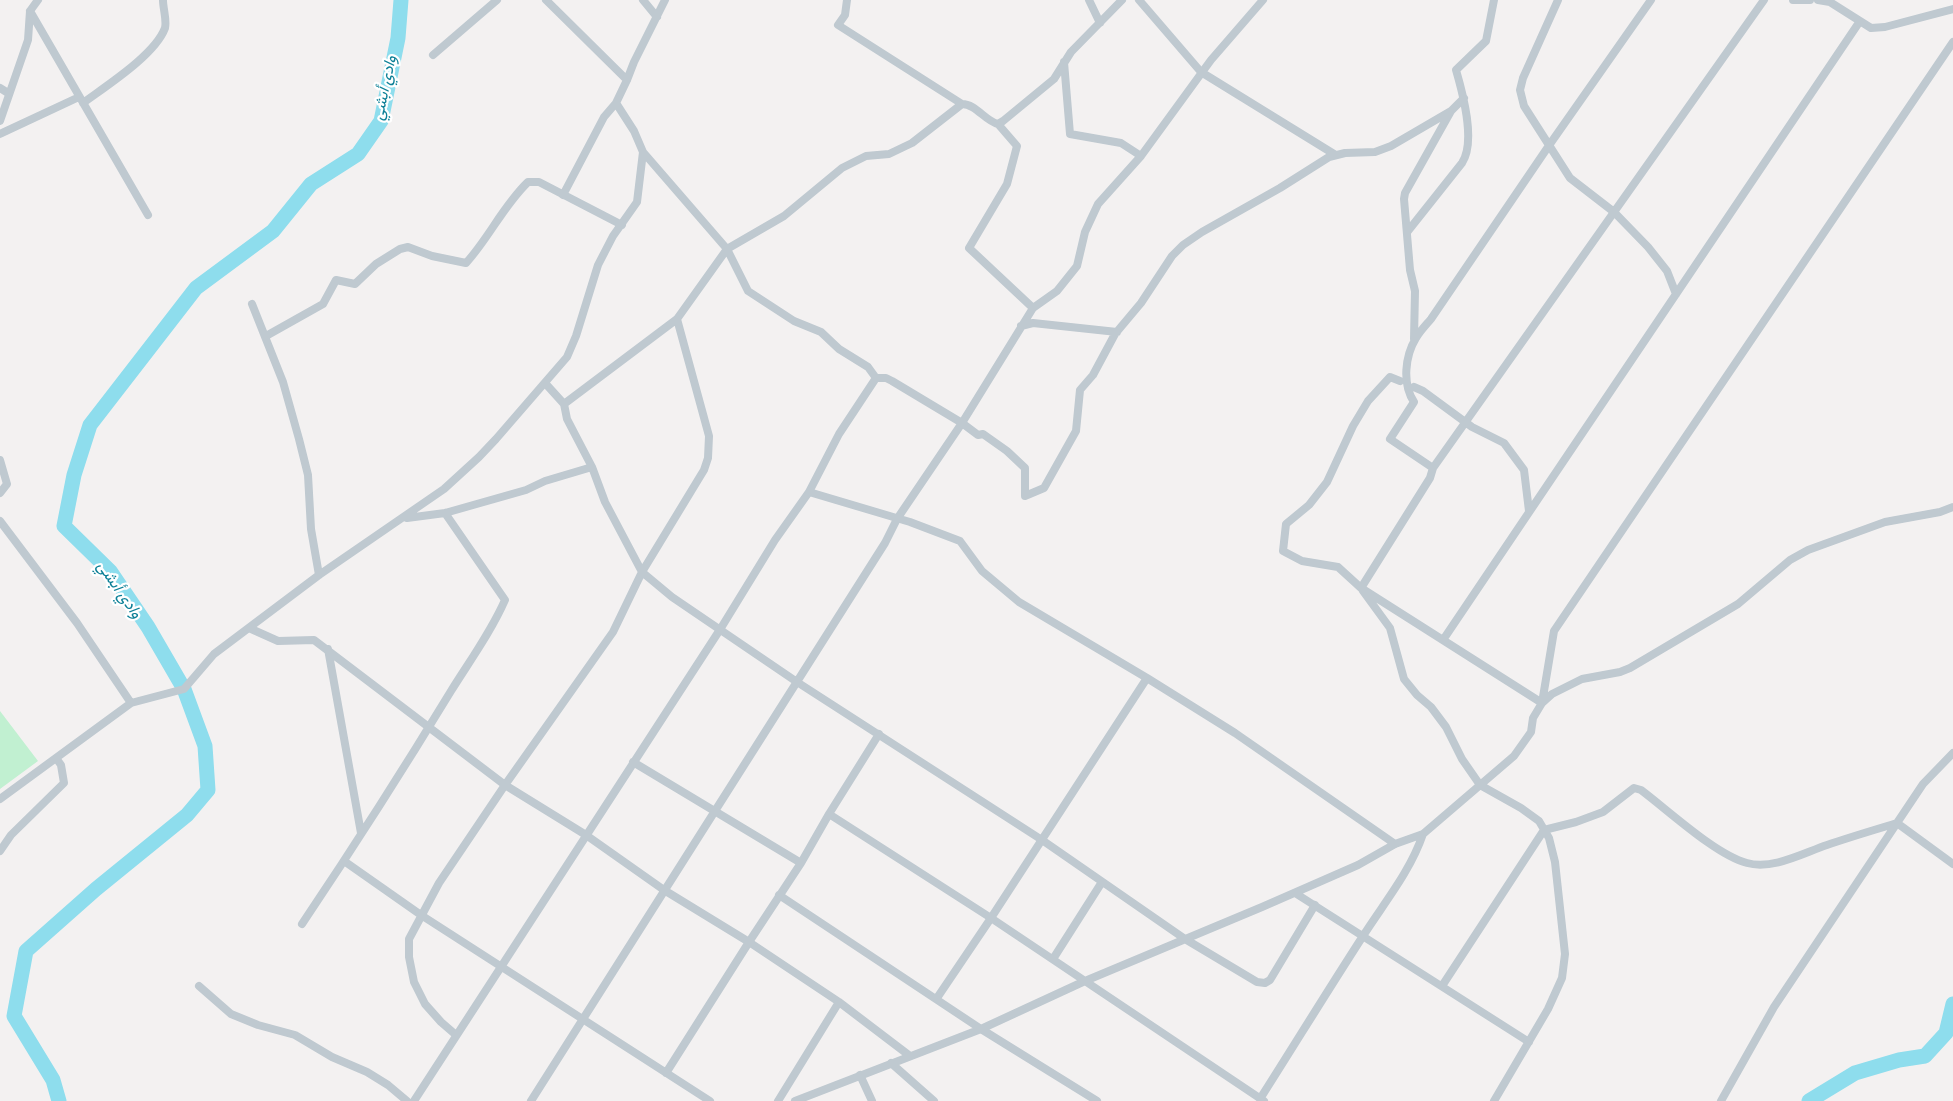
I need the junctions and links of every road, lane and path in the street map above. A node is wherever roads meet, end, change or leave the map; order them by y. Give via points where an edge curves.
1 (164, 0) edge
2 (497, 0) edge
3 (546, 0) edge
4 (643, 0) edge
5 (665, 0) edge
6 (847, 0) edge
7 (1089, 0) edge
8 (1122, 0) edge
9 (1139, 0) edge
10 (1263, 0) edge
11 (1558, 0) edge
12 (1651, 0) edge
13 (1764, 0) edge
14 (1793, 0) edge
15 (1810, 0) edge
16 (1818, 0) edge
17 (1492, 1) edge
18 (33, 4) edge
19 (1953, 9) edge
20 (657, 16) junction
21 (1860, 21) junction
22 (1100, 23) junction
23 (1953, 42) edge
24 (434, 55) dead end
25 (1064, 62) junction
26 (1201, 72) junction
27 (627, 80) junction
28 (0, 88) edge
29 (8, 93) junction
30 (1464, 98) junction
31 (81, 100) junction
32 (616, 103) junction
33 (962, 104) junction
34 (1451, 111) junction
35 (0, 121) edge
36 (998, 124) junction
37 (0, 134) edge
38 (1550, 144) junction
39 (643, 153) junction
40 (1334, 154) junction
41 (1141, 156) junction
42 (563, 195) junction
43 (1614, 212) junction
44 (148, 215) dead end
45 (622, 225) junction
46 (1408, 231) junction
47 (727, 249) junction
48 (1676, 294) junction
49 (252, 304) dead end
50 (1033, 308) junction
51 (677, 319) junction
52 (1021, 326) junction
53 (1117, 332) junction
54 (266, 336) junction
55 (1414, 339) junction
56 (876, 378) junction
57 (1400, 381) dead end
58 (545, 382) junction
59 (1414, 387) dead end
60 (564, 404) junction
61 (1465, 422) junction
62 (962, 423) junction
63 (0, 460) edge
64 (592, 466) junction
65 (1433, 468) junction
66 (809, 492) junction
67 (0, 493) edge
68 (1953, 507) edge
69 (1530, 512) junction
70 (446, 513) junction
71 (404, 518) junction
72 (897, 519) junction
73 (0, 521) edge
74 (642, 572) junction
75 (319, 575) junction
76 (1361, 588) junction
77 (249, 628) junction
78 (721, 628) junction
79 (1443, 640) junction
80 (328, 649) junction
81 (1147, 678) junction
82 (797, 682) junction
83 (131, 703) junction
84 (1542, 703) junction
85 (429, 728) junction
86 (879, 734) junction
87 (1953, 753) edge
88 (56, 758) junction
89 (633, 762) junction
90 (505, 784) junction
91 (1480, 785) junction
92 (0, 799) edge
93 (714, 810) junction
94 (829, 814) junction
95 (1897, 823) junction
96 (1544, 830) junction
97 (362, 832) junction
98 (1423, 834) junction
99 (586, 835) junction
100 (1042, 840) junction
101 (1395, 844) junction
102 (0, 851) edge
103 (344, 861) junction
104 (801, 863) junction
105 (1953, 864) edge
106 (1102, 882) junction
107 (664, 890) junction
108 (1295, 893) junction
109 (779, 895) junction
110 (1315, 905) junction
111 (421, 915) junction
112 (992, 918) junction
113 (302, 924) dead end
114 (1363, 935) junction
115 (1185, 939) junction
116 (748, 942) junction
117 (1053, 959) junction
118 (502, 966) junction
119 (1085, 981) junction
120 (199, 986) dead end
121 (1442, 986) junction
122 (937, 998) junction
123 (839, 1002) junction
124 (583, 1019) junction
125 (981, 1029) junction
126 (456, 1035) junction
127 (1529, 1042) junction
128 (910, 1056) junction
129 (891, 1063) junction
130 (666, 1073) junction
131 (860, 1075) junction
132 (1262, 1100) edge
133 (407, 1101) edge
134 (414, 1101) edge
135 (531, 1101) edge
136 (710, 1101) edge
137 (778, 1101) edge
138 (795, 1101) edge
139 (872, 1101) edge
140 (934, 1101) edge
141 (1097, 1101) edge
142 (1494, 1101) edge
143 (1721, 1101) edge

1 - 31 street via 166,26 153,46 125,72
2 - 24 street
3 - 27 street
4 - 20 street
5 - 20 street
6 - 33 street via 845,15 838,25
7 - 22 street
8 - 22 street
9 - 26 street
10 - 26 street
11 - 38 street via 1520,90 1524,106
12 - 38 street
13 - 43 street
14 - 15 street
16 - 21 street via 1830,2
17 - 30 street via 1485,42 1456,70
18 - 29 street via 28,40
18 - 31 street
19 - 21 street via 1885,27 1871,28
20 - 27 street
21 - 48 street
22 - 25 street
23 - 84 street via 1554,631
25 - 36 street via 1054,79
25 - 41 street via 1070,134 1121,143
26 - 40 street
26 - 41 street
27 - 32 street
28 - 29 street
29 - 35 street
30 - 34 street
30 - 46 street via 1466,156
31 - 37 street
31 - 44 street
32 - 39 street
32 - 42 street via 604,117
33 - 36 street
33 - 47 street via 912,142 889,154 866,156 842,168 784,216
34 - 40 street via 1376,152
34 - 46 street via 1405,194
36 - 50 street via 1017,146 1007,184 969,248
38 - 43 street via 1570,178
38 - 55 street
39 - 45 street via 637,202
39 - 47 street
40 - 53 street via 1183,245
41 - 50 street via 1098,204 1085,232 1077,266 1057,291
42 - 45 street
42 - 54 street via 539,182 528,182 466,263 408,247 399,249 355,284 336,280 323,304
43 - 48 street via 1667,271
43 - 61 street
45 - 58 street via 598,265 567,357
46 - 55 street via 1415,291
47 - 51 street
47 - 56 street via 748,291 794,321 821,332 868,367
48 - 69 street
49 - 54 street
50 - 52 street
51 - 60 street
51 - 74 street via 709,436 708,458 705,470
52 - 53 street via 1033,323
52 - 62 street
53 - 62 street via 1080,390 1076,431 1044,488 1025,496 1025,468 999,445
54 - 75 street via 283,382 308,476
55 - 65 street via 1406,376 1414,402 1390,440
56 - 62 street via 892,381
56 - 66 street via 839,434
57 - 76 street via 1390,377 1368,400 1327,482 1309,505 1286,524 1283,551 1302,561 1338,567
58 - 60 street
58 - 71 street via 479,457
59 - 61 street
60 - 64 street via 567,419
61 - 65 street
61 - 69 street via 1503,443 1524,470
62 - 72 street
63 - 67 street via 7,484
64 - 70 street
64 - 74 street via 605,502
65 - 76 street
66 - 72 street
66 - 78 street
68 - 84 street via 1885,522 1808,550 1709,623 1630,668 1582,679
69 - 79 street
70 - 71 street
70 - 85 street via 505,600
71 - 75 street
72 - 81 street via 960,541 982,571 1019,602
72 - 82 street
73 - 83 street
74 - 78 street via 672,597
74 - 90 street via 613,632
75 - 77 street
76 - 79 street
76 - 91 street via 1390,628 1404,679 1446,727
77 - 80 street via 278,641 314,640
77 - 83 street via 214,654 184,689
78 - 82 street
78 - 89 street
79 - 84 street
80 - 85 street
80 - 97 street
81 - 100 street
81 - 101 street via 1235,733
82 - 86 street
82 - 93 street
83 - 88 street
84 - 91 street via 1525,742
85 - 90 street
85 - 97 street
86 - 94 street
86 - 100 street
87 - 95 street via 1923,784
88 - 92 street
88 - 102 street via 64,783
89 - 93 street
89 - 99 street
90 - 99 street
90 - 111 street
91 - 96 street via 1521,808 1539,821
91 - 98 street
93 - 104 street
93 - 107 street
94 - 104 street
94 - 112 street
95 - 96 street via 1785,861 1750,864 1716,848 1634,788 1603,812
95 - 105 street
95 - 143 street via 1774,1007
96 - 121 street
96 - 127 street via 1555,862 1565,954 1562,978
97 - 103 street
98 - 101 street
98 - 114 street via 1411,864
99 - 107 street
99 - 118 street
100 - 106 street
100 - 112 street
101 - 108 street
103 - 111 street
103 - 113 street
104 - 109 street
106 - 115 street
106 - 117 street
107 - 116 street
107 - 124 street
108 - 110 street
108 - 115 street
109 - 116 street
109 - 122 street
110 - 114 street
110 - 115 street via 1265,983
111 - 118 street
111 - 126 street via 409,939 414,982 424,1004
112 - 117 street
112 - 122 street
114 - 121 street
114 - 132 street
115 - 119 street
116 - 123 street
116 - 130 street
117 - 119 street
118 - 124 street
118 - 126 street
119 - 125 street
119 - 132 street
120 - 133 street via 231,1014 295,1035 367,1072
121 - 127 street
122 - 125 street
123 - 128 street
123 - 137 street
124 - 130 street
124 - 135 street
125 - 128 street
125 - 141 street
126 - 134 street
127 - 142 street
128 - 129 street
129 - 131 street
129 - 140 street
130 - 136 street
131 - 138 street
131 - 139 street

